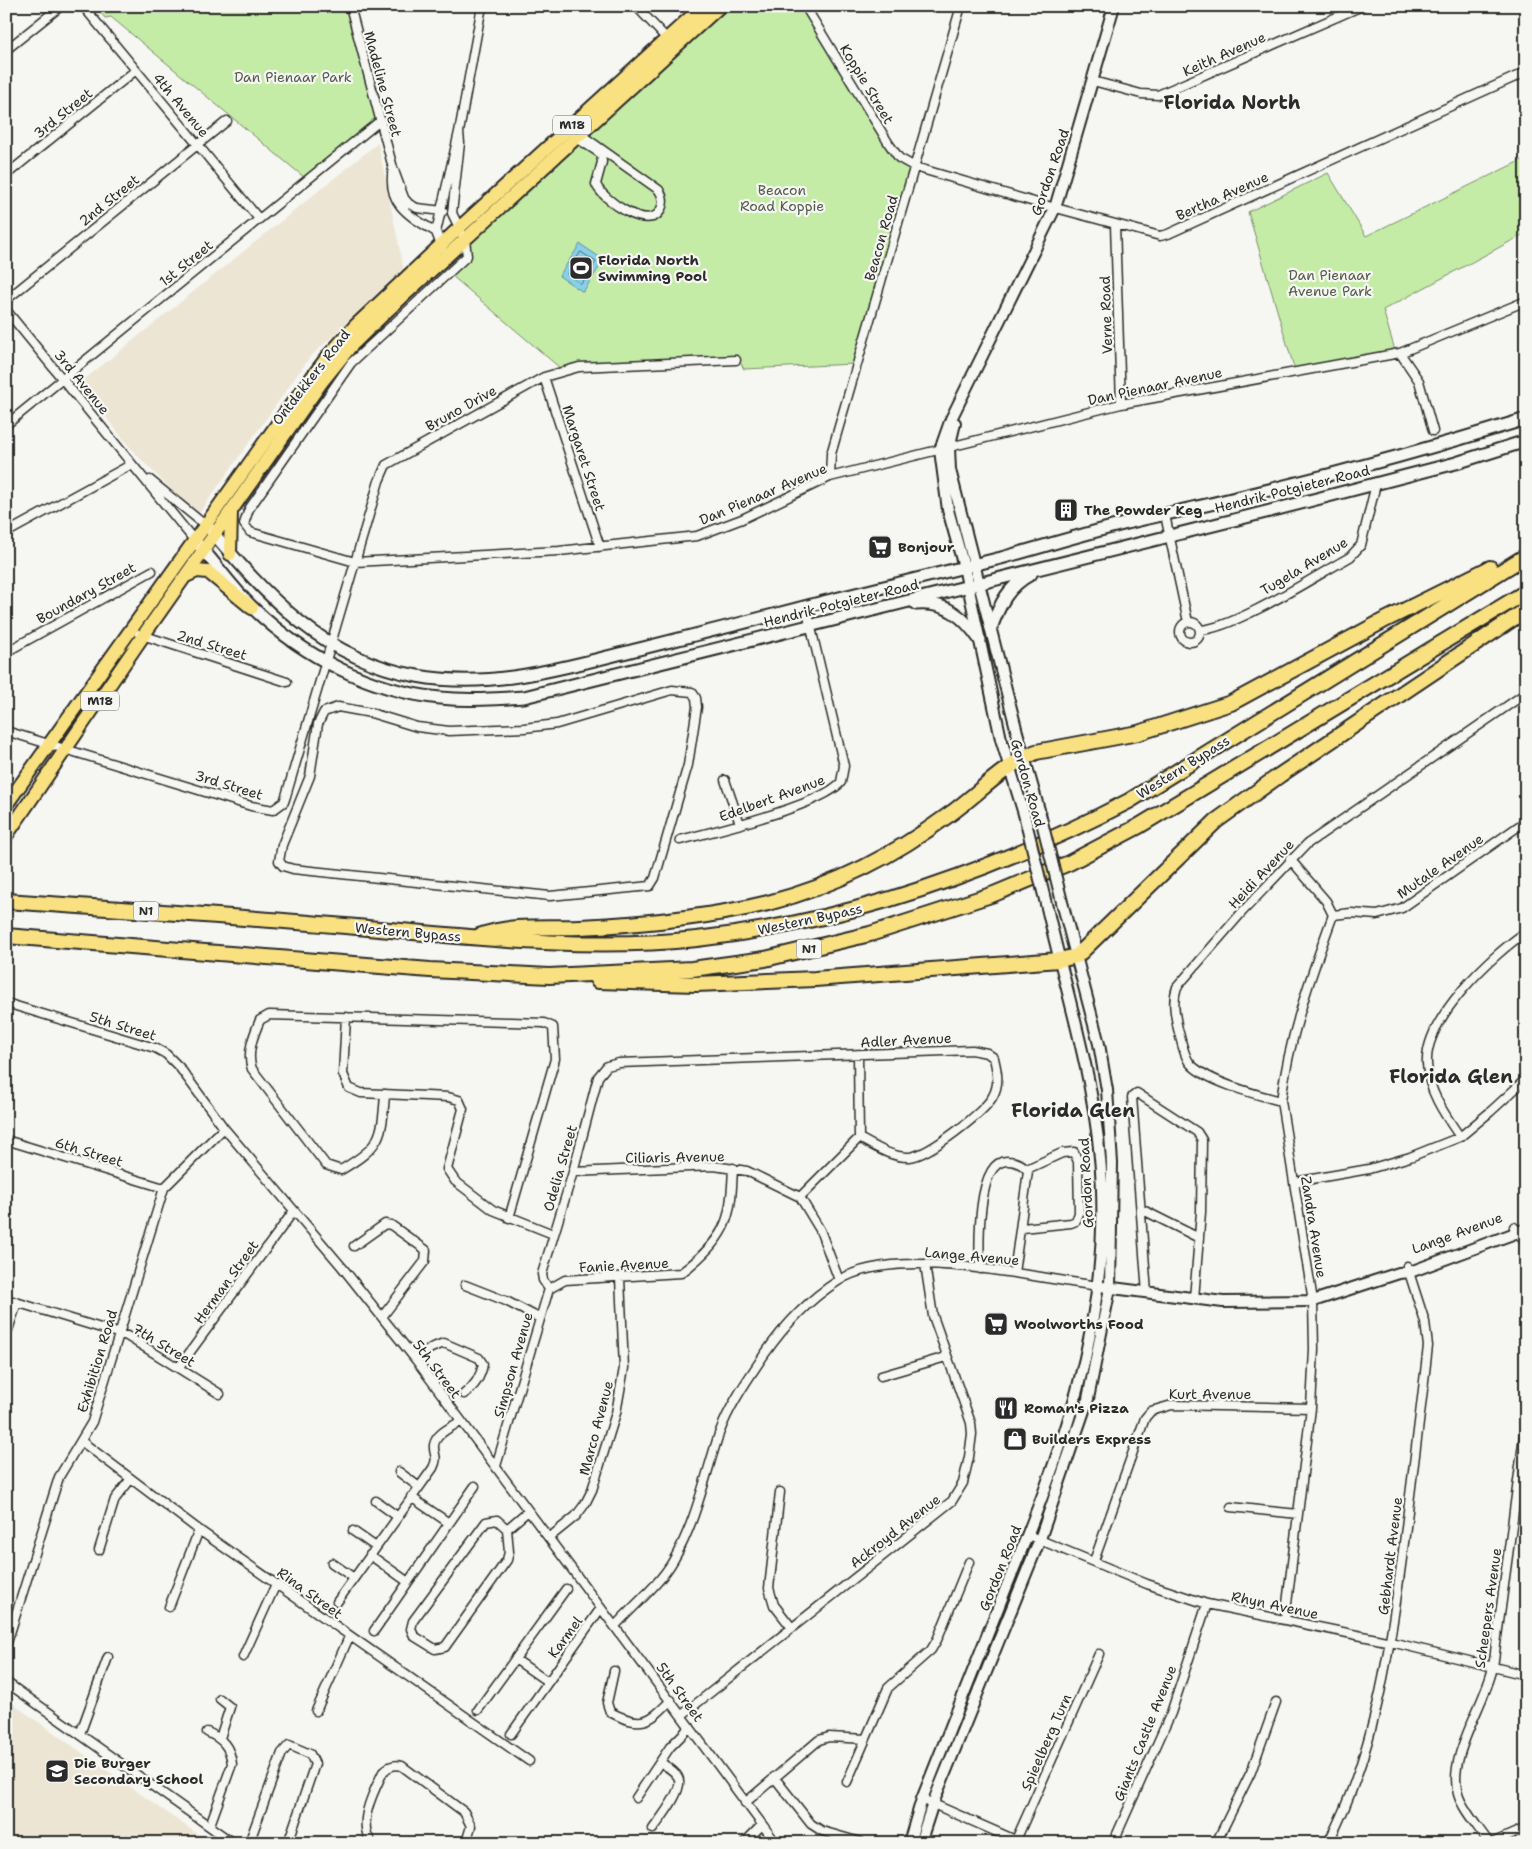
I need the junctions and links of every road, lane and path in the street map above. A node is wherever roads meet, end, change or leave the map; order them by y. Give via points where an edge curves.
1 (61, 6) edge
2 (83, 6) edge
3 (350, 6) edge
4 (482, 6) edge
5 (636, 6) edge
6 (704, 6) edge
7 (720, 6) edge
8 (806, 6) edge
9 (962, 6) edge
10 (1114, 6) edge
11 (1362, 6) edge
12 (672, 43) junction
13 (6, 50) edge
14 (136, 70) junction
15 (1526, 72) edge
16 (1093, 81) junction
17 (380, 120) junction
18 (227, 121) dead end
19 (459, 132) junction
20 (577, 136) junction
21 (197, 144) junction
22 (914, 167) junction
23 (392, 168) junction
24 (6, 175) edge
25 (1055, 208) junction
26 (440, 211) junction
27 (452, 213) junction
28 (259, 219) junction
29 (1115, 225) junction
30 (460, 227) junction
31 (436, 232) junction
32 (465, 240) junction
33 (444, 250) junction
34 (6, 300) edge
35 (1526, 301) edge
36 (6, 310) edge
37 (1400, 353) junction
38 (736, 360) dead end
39 (544, 377) junction
40 (63, 379) junction
41 (1121, 404) junction
42 (1526, 419) edge
43 (6, 425) edge
44 (1433, 431) dead end
45 (1526, 441) edge
46 (945, 449) junction
47 (132, 464) junction
48 (138, 471) junction
49 (830, 477) junction
50 (1376, 484) junction
51 (232, 510) junction
52 (1164, 515) junction
53 (210, 530) junction
54 (6, 533) edge
55 (1168, 536) junction
56 (194, 540) junction
57 (600, 547) junction
58 (203, 550) junction
59 (1526, 551) edge
60 (230, 554) junction
61 (1526, 556) edge
62 (1063, 561) junction
63 (356, 562) junction
64 (970, 566) junction
65 (152, 571) dead end
66 (186, 576) junction
67 (974, 584) junction
68 (1526, 592) edge
69 (806, 607) junction
70 (252, 608) junction
71 (882, 609) junction
72 (1526, 610) edge
73 (1188, 622) junction
74 (810, 626) junction
75 (992, 628) junction
76 (130, 630) junction
77 (1200, 630) junction
78 (143, 636) junction
79 (980, 640) junction
80 (332, 644) junction
81 (6, 652) edge
82 (326, 663) junction
83 (287, 682) dead end
84 (1526, 693) edge
85 (6, 731) edge
86 (50, 744) junction
87 (67, 749) junction
88 (1024, 758) junction
89 (1008, 766) junction
90 (293, 771) junction
91 (310, 776) junction
92 (725, 780) dead end
93 (6, 805) edge
94 (1526, 821) edge
95 (740, 824) junction
96 (6, 836) edge
97 (680, 840) dead end
98 (1290, 859) junction
99 (6, 901) edge
100 (1333, 915) junction
101 (1526, 932) edge
102 (6, 936) edge
103 (474, 938) junction
104 (1077, 956) junction
105 (1059, 960) junction
106 (548, 976) junction
107 (6, 1003) edge
108 (346, 1017) junction
109 (858, 1055) junction
110 (618, 1063) joint
111 (1526, 1079) edge
112 (385, 1094) junction
113 (1281, 1101) junction
114 (224, 1128) junction
115 (1460, 1137) junction
116 (859, 1138) junction
117 (6, 1140) edge
118 (733, 1168) junction
119 (1027, 1169) junction
120 (573, 1172) junction
121 (1295, 1182) junction
122 (164, 1188) junction
123 (800, 1197) junction
124 (1141, 1209) junction
125 (293, 1212) junction
126 (509, 1218) junction
127 (1522, 1227) edge
128 (1022, 1228) junction
129 (553, 1234) junction
130 (1199, 1238) junction
131 (1526, 1242) edge
132 (354, 1246) dead end
133 (925, 1264) junction
134 (980, 1269) junction
135 (1405, 1270) junction
136 (1014, 1273) junction
137 (620, 1278) junction
138 (839, 1280) junction
139 (464, 1285) dead end
140 (1099, 1286) junction
141 (1110, 1288) junction
142 (548, 1289) junction
143 (1147, 1293) junction
144 (6, 1299) edge
145 (1194, 1299) junction
146 (1313, 1301) junction
147 (17, 1303) junction
148 (382, 1317) junction
149 (539, 1318) junction
150 (119, 1334) junction
151 (6, 1336) edge
152 (946, 1357) junction
153 (416, 1360) junction
154 (179, 1367) junction
155 (881, 1376) dead end
156 (220, 1394) dead end
157 (464, 1394) dead end
158 (1311, 1408) junction
159 (460, 1421) junction
160 (1526, 1421) edge
161 (81, 1441) junction
162 (1523, 1461) edge
163 (496, 1466) junction
164 (399, 1472) dead end
165 (130, 1480) junction
166 (475, 1486) dead end
167 (419, 1487) junction
168 (780, 1492) dead end
169 (411, 1497) junction
170 (376, 1501) dead end
171 (1230, 1507) dead end
172 (528, 1511) junction
173 (1298, 1514) junction
174 (398, 1517) junction
175 (449, 1523) junction
176 (507, 1529) junction
177 (199, 1530) junction
178 (353, 1531) dead end
179 (1028, 1535) junction
180 (550, 1537) junction
181 (1040, 1539) junction
182 (376, 1547) junction
183 (99, 1550) dead end
184 (370, 1555) junction
185 (1094, 1561) junction
186 (969, 1562) dead end
187 (332, 1563) dead end
188 (354, 1578) junction
189 (408, 1582) junction
190 (276, 1584) junction
191 (566, 1589) dead end
192 (338, 1602) dead end
193 (1207, 1604) junction
194 (168, 1607) dead end
195 (602, 1608) junction
196 (1285, 1620) junction
197 (615, 1626) junction
198 (792, 1628) junction
199 (374, 1631) dead end
200 (349, 1637) junction
201 (1391, 1642) junction
202 (6, 1646) edge
203 (1099, 1654) dead end
204 (108, 1657) dead end
205 (243, 1657) dead end
206 (515, 1659) junction
207 (1493, 1667) junction
208 (614, 1671) dead end
209 (1526, 1675) edge
210 (6, 1682) edge
211 (548, 1682) junction
212 (220, 1699) dead end
213 (671, 1700) junction
214 (1276, 1702) dead end
215 (478, 1710) dead end
216 (316, 1711) dead end
217 (682, 1715) junction
218 (690, 1727) junction
219 (207, 1732) dead end
220 (80, 1734) junction
221 (511, 1734) dead end
222 (220, 1738) junction
223 (866, 1739) junction
224 (529, 1761) dead end
225 (660, 1762) junction
226 (774, 1777) junction
227 (847, 1782) dead end
228 (636, 1798) dead end
229 (922, 1799) junction
230 (745, 1803) junction
231 (933, 1803) junction
232 (210, 1825) junction
233 (762, 1825) junction
234 (1526, 1828) edge
235 (653, 1829) dead end
236 (1019, 1841) edge
237 (860, 1842) edge
238 (233, 1843) edge
239 (249, 1843) edge
240 (288, 1843) edge
241 (372, 1843) edge
242 (466, 1843) edge
243 (744, 1843) edge
244 (776, 1843) edge
245 (909, 1843) edge
246 (920, 1843) edge
247 (1113, 1843) edge
248 (1216, 1843) edge
249 (1328, 1843) edge
250 (1490, 1843) edge

1 - 13 street
2 - 14 street, 4th Avenue
3 - 17 street, Madeline Street
4 - 19 street
5 - 12 street
6 - 12 main road, Ontdekkers Road / M18
7 - 12 main road, Ontdekkers Road / M18
8 - 22 street, Koppie Street via 888,144 899,158
9 - 22 street, Beacon Road
10 - 16 street, Gordon Road
11 - 16 street, Keith Avenue via 1158,95 1141,94
12 - 20 main road, Ontdekkers Road / M18
12 - 30 main road, Ontdekkers Road / M18
14 - 21 street, 4th Avenue
14 - 24 street, 3rd Street
15 - 29 street, Bertha Avenue via 1168,234 1153,235
16 - 25 street, Gordon Road
17 - 23 street, Madeline Street
17 - 28 street, 1st Street
18 - 21 street, 2nd Street
19 - 26 street
19 - 27 street
20 - 20 street via 659,190 663,204 658,214 650,219 641,218 603,195 596,184 601,154
20 - 32 main road, Ontdekkers Road / M18
21 - 28 street, 4th Avenue
21 - 34 street, 2nd Street
22 - 25 street, Bertha Avenue
22 - 49 street, Beacon Road via 831,454
23 - 26 street, Madeline Street via 409,204
23 - 31 street, Madeline Street via 399,206 406,214
25 - 29 street, Bertha Avenue
25 - 46 street, Gordon Road via 951,419
26 - 27 street, Madeline Street
26 - 31 street
27 - 30 street
28 - 40 street, 1st Street
29 - 41 street, Verne Road
30 - 32 street
30 - 33 main road, Ontdekkers Road / M18
31 - 33 street
32 - 33 main road, Ontdekkers Road / M18
32 - 63 street, Dan Pienaar Avenue via 468,252 465,259 351,363 246,515 244,524 250,532
33 - 51 main road, Ontdekkers Road / M18 via 342,356
33 - 53 main road, Ontdekkers Road / M18 via 355,326 328,356
35 - 37 street, Dan Pienaar Avenue
36 - 40 street, 3rd Avenue
37 - 41 street, Dan Pienaar Avenue
37 - 44 street via 1419,381
38 - 39 street, Bruno Drive via 579,367
39 - 57 street, Margaret Street
39 - 63 street, Bruno Drive via 386,465
40 - 43 street, 1st Street
40 - 47 street, 3rd Avenue
41 - 46 street, Dan Pienaar Avenue
42 - 52 main road, Hendrik Potgieter Road via 1438,447
45 - 50 main road, Hendrik Potgieter Road
46 - 49 street, Dan Pienaar Avenue
46 - 64 street, Gordon Road
47 - 48 street, 3rd Avenue
47 - 54 street
48 - 53 street, 3rd Avenue
48 - 56 street, 3rd Avenue
49 - 57 street, Dan Pienaar Avenue via 710,533
50 - 55 main road, Hendrik Potgieter Road
50 - 77 street, Tugela Avenue via 1361,546 1350,557 1256,609 1220,626
51 - 53 main road, Ontdekkers Road / M18
51 - 60 main road
52 - 55 street, Tugela Avenue
52 - 64 main road, Hendrik Potgieter Road
53 - 56 main road, Ontdekkers Road / M18
53 - 58 main road, Ontdekkers Road / M18
53 - 60 main road, Hendrik Potgieter Road
55 - 62 main road, Hendrik Potgieter Road
55 - 73 street, Tugela Avenue
56 - 58 main road, Hendrik Potgieter Road
56 - 76 main road, Ontdekkers Road / M18
57 - 63 street, Dan Pienaar Avenue
58 - 66 main road, Ontdekkers Road / M18
58 - 70 main road, Hendrik Potgieter Road
59 - 88 highway via 1383,621 1231,703 1138,733 1036,752
60 - 80 main road, Hendrik Potgieter Road via 285,612
61 - 103 highway, Western Bypass / N1 via 1129,801 1060,836 992,865 864,908 766,929 697,939 628,944
62 - 67 main road, Hendrik Potgieter Road
62 - 75 main road via 1031,574 1011,587
63 - 80 street, Bruno Drive
64 - 67 street, Gordon Road
64 - 69 main road, Hendrik Potgieter Road
65 - 81 street, Boundary Street
66 - 70 main road via 208,572
66 - 78 main road, Ontdekkers Road / M18
67 - 71 main road, Hendrik Potgieter Road
67 - 75 street, Gordon Road
67 - 79 street, Gordon Road
68 - 106 highway, Western Bypass / N1 via 1139,826 1068,863 994,894 870,934 765,959 692,969
69 - 74 street, Edelbert Avenue
69 - 80 main road, Hendrik Potgieter Road via 574,665 500,680 414,676
70 - 82 main road, Hendrik Potgieter Road via 296,644
71 - 74 main road, Hendrik Potgieter Road
71 - 79 main road via 919,603 940,605 959,615
72 - 104 highway via 1216,821
73 - 77 street via 1196,623
73 - 77 street, Tugela Avenue via 1180,631 1185,641 1196,641
74 - 82 main road, Hendrik Potgieter Road via 524,697 468,700 420,695 351,675
74 - 95 street, Edelbert Avenue via 844,766 842,778 836,788 826,794
75 - 88 street, Gordon Road
76 - 78 street, 2nd Street
76 - 86 main road, Ontdekkers Road / M18
78 - 83 street, 2nd Street
78 - 87 main road, Ontdekkers Road / M18
79 - 89 street, Gordon Road
80 - 82 street, 3rd Street
82 - 90 street, 3rd Street
84 - 98 street, Heidi Avenue
85 - 86 street, 3rd Street
86 - 87 street, 3rd Street
86 - 93 main road, Ontdekkers Road / M18
87 - 90 street, 3rd Street via 262,809 273,810 284,802
87 - 96 main road, Ontdekkers Road / M18
88 - 89 highway
88 - 104 street, Gordon Road, bridge
89 - 103 highway via 904,847 856,873 805,892 710,915 580,926 525,927 494,931
89 - 105 street, Gordon Road, bridge via 1024,814
90 - 91 street
91 - 91 street via 282,844 278,858 283,866 550,896 646,888 653,883 683,783 697,702 692,692 679,689 556,724 483,731 417,727 371,713 333,708 324,712 318,724
92 - 95 street
94 - 100 street, Mutale Avenue via 1402,908 1377,915
95 - 97 street, Edelbert Avenue
98 - 100 street via 1326,901
98 - 113 street, Heidi Avenue via 1181,981 1174,994 1178,1028 1187,1059 1193,1067 1234,1087
99 - 103 highway, Western Bypass / N1
100 - 113 street, Zandra Avenue via 1306,990 1284,1074
101 - 115 street via 1490,960 1469,982 1451,1005 1427,1052 1430,1083
102 - 106 highway, Western Bypass / N1 via 430,970
104 - 105 highway
104 - 141 street, Gordon Road via 1107,1090 1112,1163
105 - 106 highway via 815,979 696,984 630,984
105 - 140 street, Gordon Road via 1088,1074 1098,1133 1102,1190
107 - 114 street, 5th Street via 162,1052 180,1068
108 - 112 street via 345,1082 354,1091
108 - 112 street via 265,1017 260,1020 253,1037 252,1069 321,1160 340,1170 379,1138
108 - 126 street via 544,1023 552,1027 555,1059
109 - 110 street, Adler Avenue
109 - 116 street
109 - 116 street, Adler Avenue via 972,1050 994,1058 998,1076 993,1097 986,1104 958,1130 921,1153 910,1157 896,1155
110 - 120 street, Odelia Street via 607,1066 598,1077
111 - 115 street
112 - 126 street via 460,1100 463,1110 448,1173 455,1182
113 - 121 street, Zandra Avenue
114 - 122 street, Exhibition Road
114 - 125 street, 5th Street
115 - 121 street via 1369,1169
116 - 123 street
117 - 122 street, 6th Street
118 - 120 street, Ciliaris Avenue
118 - 123 street, Ciliaris Avenue via 747,1171
118 - 137 street, Fanie Avenue via 722,1230 694,1262 681,1274 673,1276
119 - 128 street
119 - 128 street via 1062,1153 1074,1152 1078,1162 1079,1213 1076,1221 1071,1223
119 - 134 street via 1007,1160 990,1171 983,1206
120 - 129 street, Odelia Street
121 - 146 street, Zandra Avenue
122 - 150 street, Exhibition Road
123 - 138 street via 820,1230
124 - 130 street
124 - 130 street via 1132,1098 1137,1093 1197,1132 1202,1140
124 - 143 street
125 - 148 street, 5th Street
125 - 154 street, Herman Street
126 - 129 street
127 - 131 street
127 - 135 street, Lange Avenue
128 - 136 street
129 - 142 street, Odelia Street via 542,1274
130 - 145 street
132 - 148 street via 382,1224 388,1224 426,1250 425,1260
133 - 134 street, Lange Avenue
133 - 138 street, Lange Avenue via 870,1269
133 - 152 street, Ackroyd Avenue via 933,1316
134 - 136 street, Lange Avenue
135 - 146 street, Lange Avenue
135 - 201 street, Gebhardt Avenue via 1425,1322 1428,1346
136 - 140 street, Lange Avenue
137 - 142 street, Fanie Avenue via 565,1280
137 - 180 street, Marco Avenue via 624,1368 616,1413 585,1504 576,1516
138 - 197 street, Lange Avenue via 785,1325 750,1377 720,1431 690,1524 672,1563
139 - 149 street
140 - 141 street, Lange Avenue
140 - 179 street, Gordon Road via 1076,1399
141 - 143 street, Lange Avenue
141 - 181 street, Gordon Road via 1088,1399
142 - 149 street, Simpson Avenue
143 - 145 street, Lange Avenue
144 - 147 street, 7th Street
145 - 146 street, Lange Avenue via 1223,1302
146 - 158 street, Zandra Avenue
147 - 150 street, 7th Street
147 - 151 street
148 - 153 street, 5th Street
149 - 163 street, Simpson Avenue
150 - 154 street, 7th Street
150 - 161 street, Exhibition Road via 92,1422
152 - 155 street
152 - 198 street, Ackroyd Avenue via 971,1423 971,1446 959,1491 952,1501
153 - 157 street via 444,1343 479,1358 484,1364 482,1371
153 - 159 street, 5th Street
154 - 156 street, 7th Street
158 - 173 street, Zandra Avenue
158 - 185 street, Kurt Avenue via 1183,1404 1151,1411 1144,1418
159 - 163 street, 5th Street
159 - 167 street via 437,1439 435,1464
160 - 162 street, Scheepers Avenue
161 - 165 street, Rina Street
161 - 202 street, Exhibition Road via 57,1483
162 - 207 street, Scheepers Avenue
163 - 172 street, 5th Street
164 - 167 street
165 - 177 street, Rina Street
165 - 183 street via 115,1499
166 - 175 street
167 - 169 street
168 - 198 street via 768,1588 774,1605
169 - 174 street
169 - 175 street
170 - 174 street
171 - 173 street
172 - 176 street
172 - 180 street, 5th Street
173 - 196 street, Zandra Avenue
174 - 182 street
175 - 189 street
176 - 176 street via 497,1520 486,1522 413,1621 410,1628 414,1636 436,1649 445,1646 507,1560
177 - 190 street, Rina Street
177 - 194 street
178 - 182 street
179 - 181 street, Rhyn Avenue
179 - 229 street, Gordon Road
180 - 195 street, 5th Street
181 - 185 street, Rhyn Avenue
181 - 231 street, Gordon Road
182 - 184 street
184 - 188 street
184 - 189 street
185 - 193 street, Rhyn Avenue via 1147,1584
186 - 223 street via 937,1640 931,1650 888,1688
187 - 188 street
188 - 192 street
189 - 199 street
190 - 200 street, Rina Street
190 - 205 street
191 - 206 street, Karmel
193 - 196 street, Rhyn Avenue
193 - 247 street, Giants Castle Avenue via 1170,1713
195 - 197 street, 5th Street
195 - 211 street, Karmel
196 - 201 street, Rhyn Avenue
197 - 213 street, 5th Street
198 - 217 street, Ackroyd Avenue
200 - 216 street
200 - 224 street, Rina Street
201 - 207 street, Rhyn Avenue
201 - 249 street, Gebhardt Avenue via 1350,1798
203 - 236 street, Spieelberg Turn
204 - 220 street
206 - 211 street
206 - 215 street, Karmel
207 - 209 street, Rhyn Avenue
207 - 250 street, Scheepers Avenue via 1456,1773 1459,1796
208 - 213 street via 607,1703 610,1712 644,1722 653,1719
210 - 220 street
211 - 221 street, Karmel
212 - 222 street via 230,1707
213 - 217 street, 5th Street
214 - 248 street via 1251,1772
217 - 218 street, 5th Street
218 - 225 street
218 - 230 street, 5th Street
219 - 222 street
220 - 232 street
222 - 232 street via 231,1754 231,1769
223 - 226 street via 824,1738
223 - 227 street
225 - 228 street
225 - 235 street via 678,1776 679,1782 673,1800
226 - 230 street
226 - 237 street via 811,1824 822,1831
229 - 231 street
229 - 245 street, Gordon Road
230 - 233 street, 5th Street
231 - 236 street
231 - 246 street, Gordon Road
232 - 238 street
233 - 243 street
233 - 244 street, 5th Street
234 - 250 street
239 - 240 street via 282,1752 289,1745 310,1754 315,1764
241 - 242 street via 365,1820 383,1772 395,1765 402,1766 464,1812 471,1826

